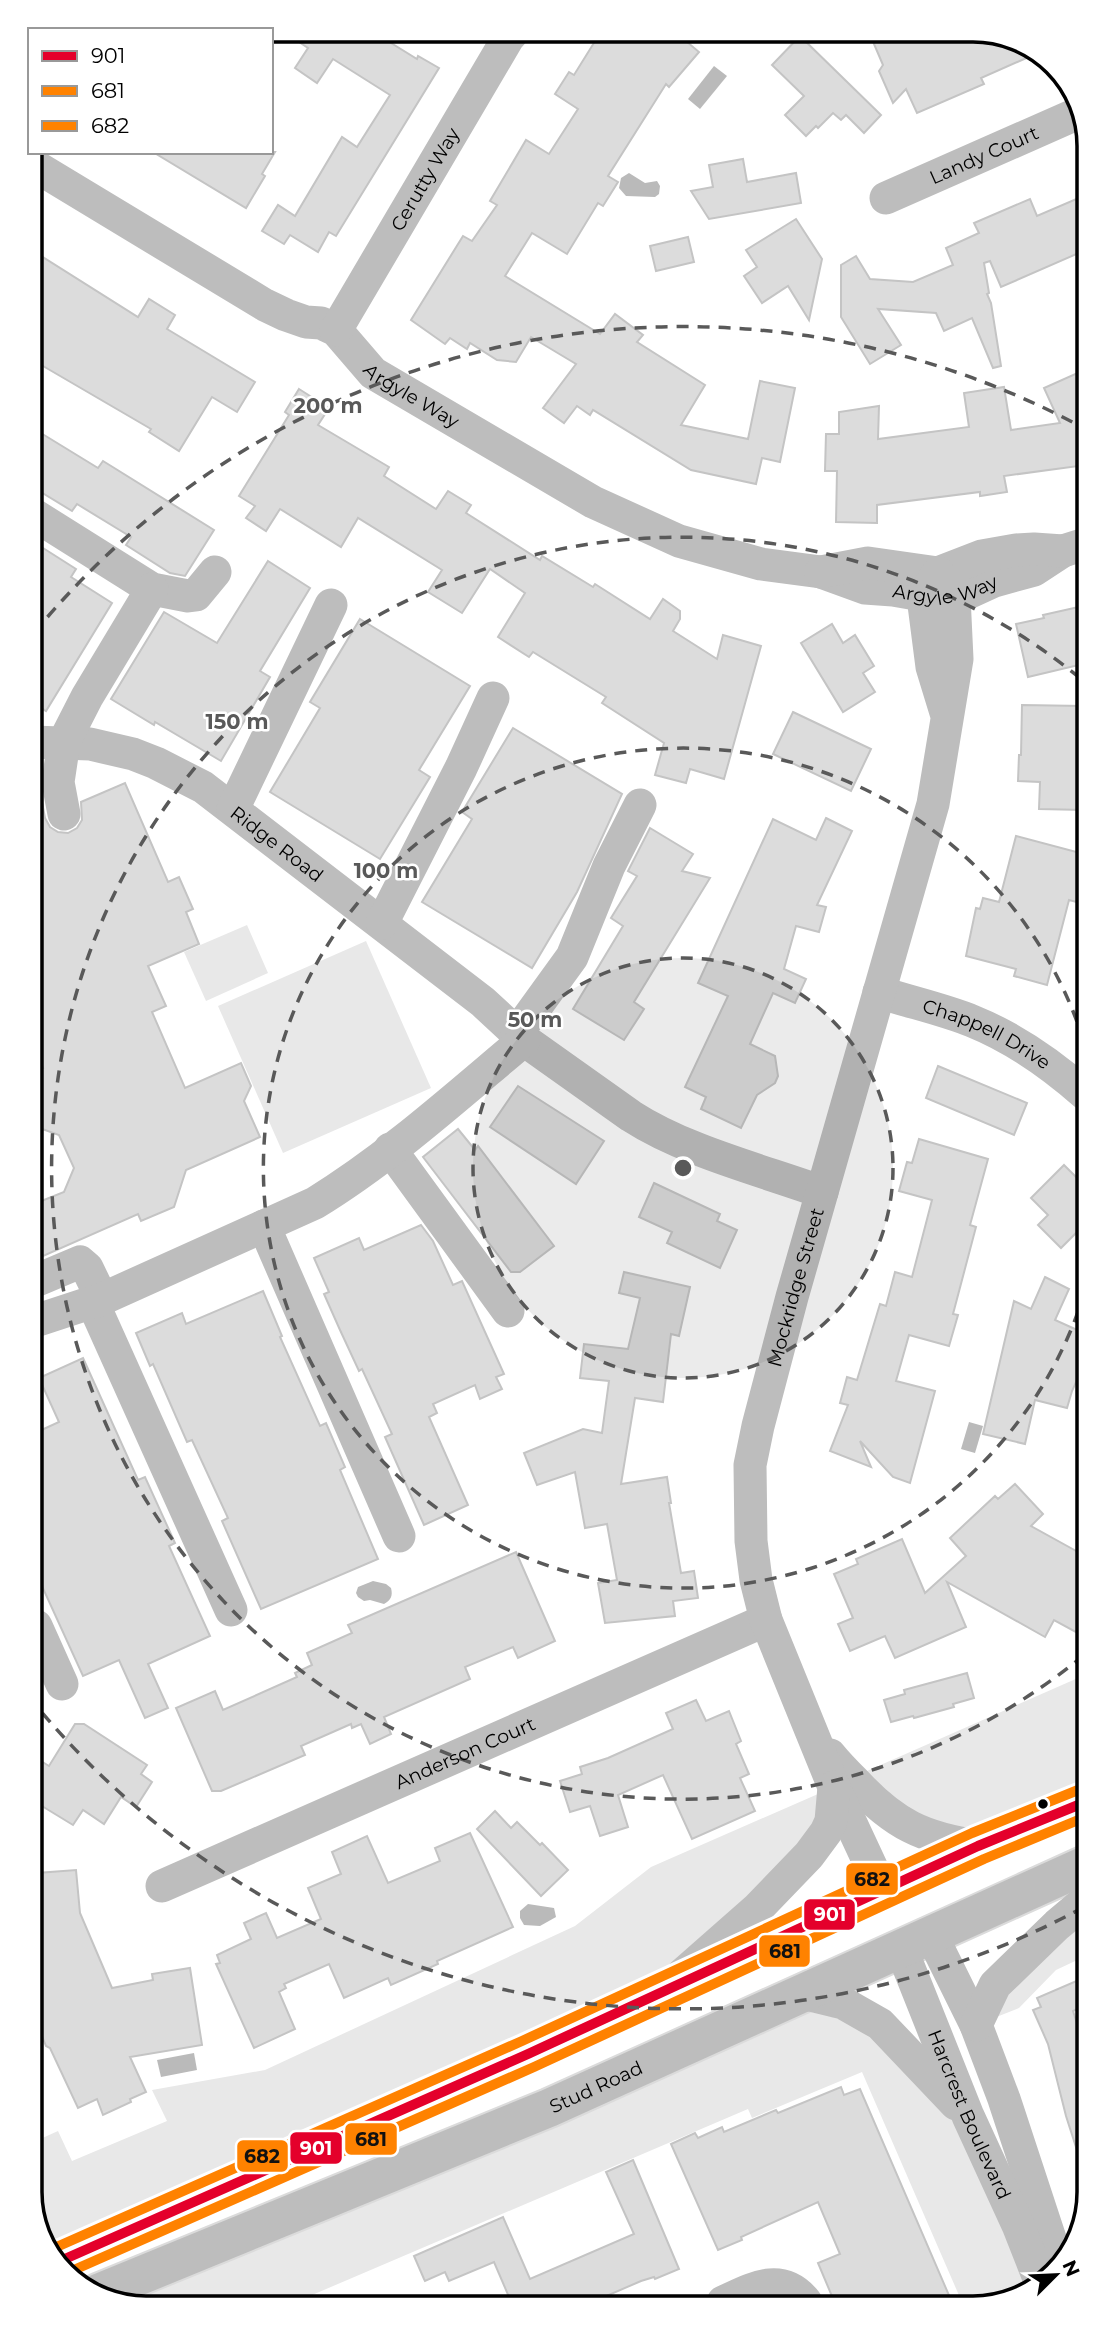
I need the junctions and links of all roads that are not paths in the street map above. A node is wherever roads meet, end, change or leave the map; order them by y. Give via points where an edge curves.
1 (501, 42) edge
2 (1072, 116) edge
3 (42, 170) edge
4 (886, 198) dead end
5 (336, 330) junction
6 (42, 519) edge
7 (1073, 548) edge
8 (215, 572) dead end
9 (152, 589) junction
10 (938, 589) junction
11 (331, 605) dead end
12 (494, 698) dead end
13 (48, 742) edge
14 (640, 805) dead end
15 (233, 809) junction
16 (64, 814) dead end
17 (382, 923) junction
18 (879, 992) junction
19 (521, 1036) junction
20 (1077, 1088) edge
21 (390, 1149) junction
22 (822, 1192) junction
23 (264, 1226) junction
24 (42, 1278) edge
25 (97, 1301) junction
26 (508, 1311) dead end
27 (42, 1319) edge
28 (399, 1536) dead end
29 (231, 1611) dead end
30 (766, 1620) junction
31 (42, 1639) edge
32 (62, 1684) dead end
33 (809, 1724) junction
34 (834, 1787) junction
35 (1077, 1806) edge
36 (978, 1846) junction
37 (1077, 1869) edge
38 (162, 1886) dead end
39 (882, 1890) junction
40 (1077, 1908) edge
41 (916, 1941) junction
42 (802, 1993) junction
43 (654, 1996) junction
44 (976, 2025) junction
45 (968, 2116) junction
46 (1024, 2240) edge
47 (1050, 2240) edge
48 (65, 2259) edge
49 (150, 2271) junction
50 (108, 2289) edge
51 (131, 2294) edge
52 (737, 2296) edge
53 (799, 2296) edge

1 - 5 street, Cerutty Way
2 - 4 street, Landy Court
3 - 5 street via 265,305
5 - 10 street, Argyle Way via 373,373 593,502 679,541 761,564 821,572 865,588
6 - 9 street
7 - 10 street, Argyle Way via 1034,570 970,593
8 - 9 street via 196,595
9 - 13 street via 87,697
10 - 18 street, Mockridge Street via 932,667 947,716 941,763
11 - 15 street
12 - 17 street
13 - 15 street, Ridge Road via 111,748 156,763 203,787
13 - 16 street
14 - 19 street via 572,957
15 - 17 street, Ridge Road
17 - 19 street, Ridge Road
18 - 20 street, Chappell Drive via 1003,1036
18 - 22 street, Mockridge Street
19 - 21 street
19 - 22 street, Ridge Road via 646,1125
21 - 23 street via 315,1203
21 - 26 street
22 - 30 street, Mockridge Street via 750,1465 751,1541
23 - 25 street
23 - 28 street
24 - 25 street via 80,1262 87,1268
25 - 27 street
25 - 29 street
30 - 33 street, Mockridge Street
30 - 38 street, Anderson Court
31 - 32 street
33 - 34 street, Mockridge Street
33 - 36 street via 833,1759 890,1816 944,1841
34 - 39 street, Mockridge Street
34 - 43 street via 831,1821 809,1855 757,1909
35 - 36 highway
36 - 39 highway
37 - 41 highway, Stud Road
39 - 41 highway
39 - 43 highway
40 - 44 street via 995,1985
41 - 42 highway, Stud Road
41 - 44 street, Harcrest Boulevard
41 - 45 street, Harcrest Boulevard
42 - 45 street via 843,2003 880,2024
42 - 49 highway, Stud Road via 549,2108
43 - 48 highway
44 - 47 street, Harcrest Boulevard
45 - 46 street, Harcrest Boulevard
49 - 50 highway, Stud Road
49 - 51 street
52 - 53 street via 772,2285 790,2288

